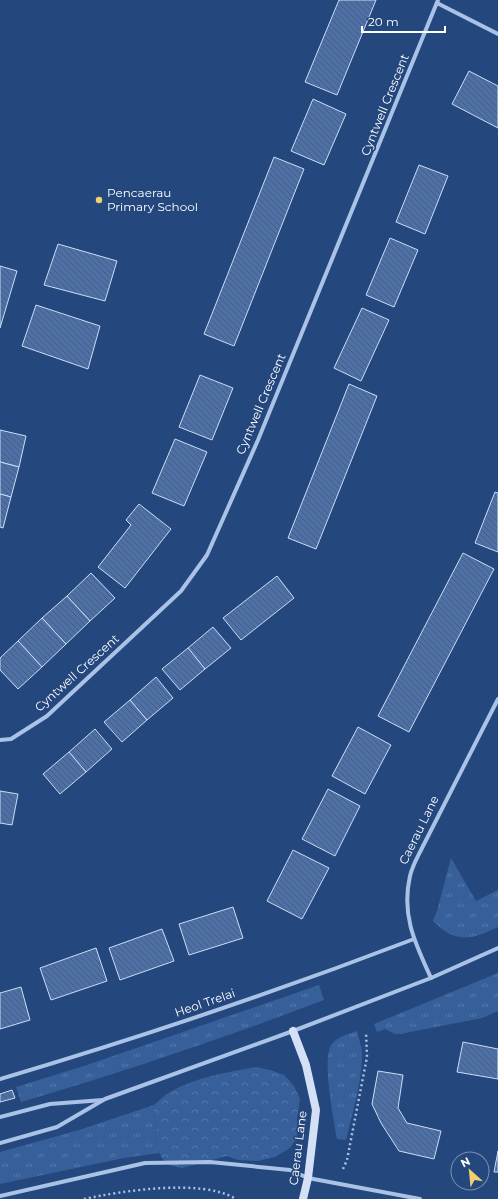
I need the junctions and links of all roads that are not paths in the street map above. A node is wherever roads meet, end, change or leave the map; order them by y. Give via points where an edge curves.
1 (438, 1) edge
2 (498, 34) edge
3 (498, 699) edge
4 (0, 740) edge
5 (414, 939) junction
6 (498, 948) edge
7 (431, 978) junction
8 (293, 1031) junction
9 (0, 1079) edge
10 (105, 1100) junction
11 (0, 1117) edge
12 (0, 1143) edge
13 (308, 1178) junction
14 (0, 1196) edge
15 (303, 1199) edge
16 (420, 1199) edge

1 - 2 street
1 - 4 street, Cyntwell Crescent via 258,440 207,555 181,591 47,716 11,740
3 - 5 street, Caerau Lane via 410,874 406,898
5 - 7 street, Caerau Lane
5 - 9 street, Heol Trelai via 158,1029
6 - 7 street
7 - 8 street
8 - 10 street
8 - 13 street, Caerau Lane via 306,1065 316,1110
10 - 11 street via 50,1104
10 - 12 street via 57,1127
13 - 14 street via 290,1170 210,1162 145,1163
13 - 15 street, Caerau Lane
13 - 16 street

